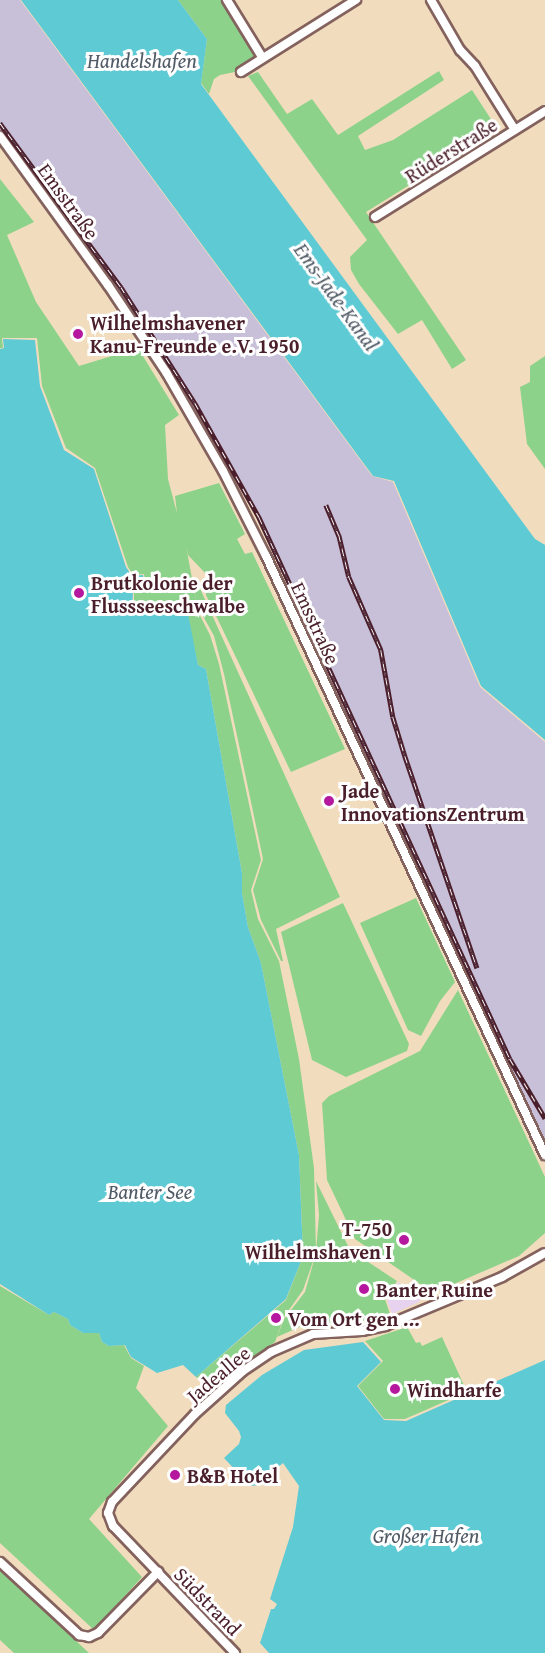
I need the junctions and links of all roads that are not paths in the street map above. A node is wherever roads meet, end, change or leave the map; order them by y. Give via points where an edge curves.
1 (227, 0) edge
2 (356, 0) edge
3 (431, 0) edge
4 (262, 57) junction
5 (241, 72) dead end
6 (545, 111) edge
7 (515, 130) junction
8 (0, 136) edge
9 (375, 217) dead end
10 (545, 1155) edge
11 (545, 1253) edge
12 (0, 1562) edge
13 (158, 1572) junction
14 (235, 1653) edge

1 - 4 street
2 - 4 street
3 - 7 street via 460,51 475,66
4 - 5 street
6 - 7 street, Rüderstraße
7 - 9 street, Rüderstraße
8 - 10 street, Emsstraße via 121,304 223,471
11 - 13 street, Jadeallee via 502,1277 385,1326 302,1337 243,1371 195,1414 109,1507 108,1517 113,1526
12 - 13 street via 80,1635 89,1637 98,1633
13 - 14 street, Südstrand

